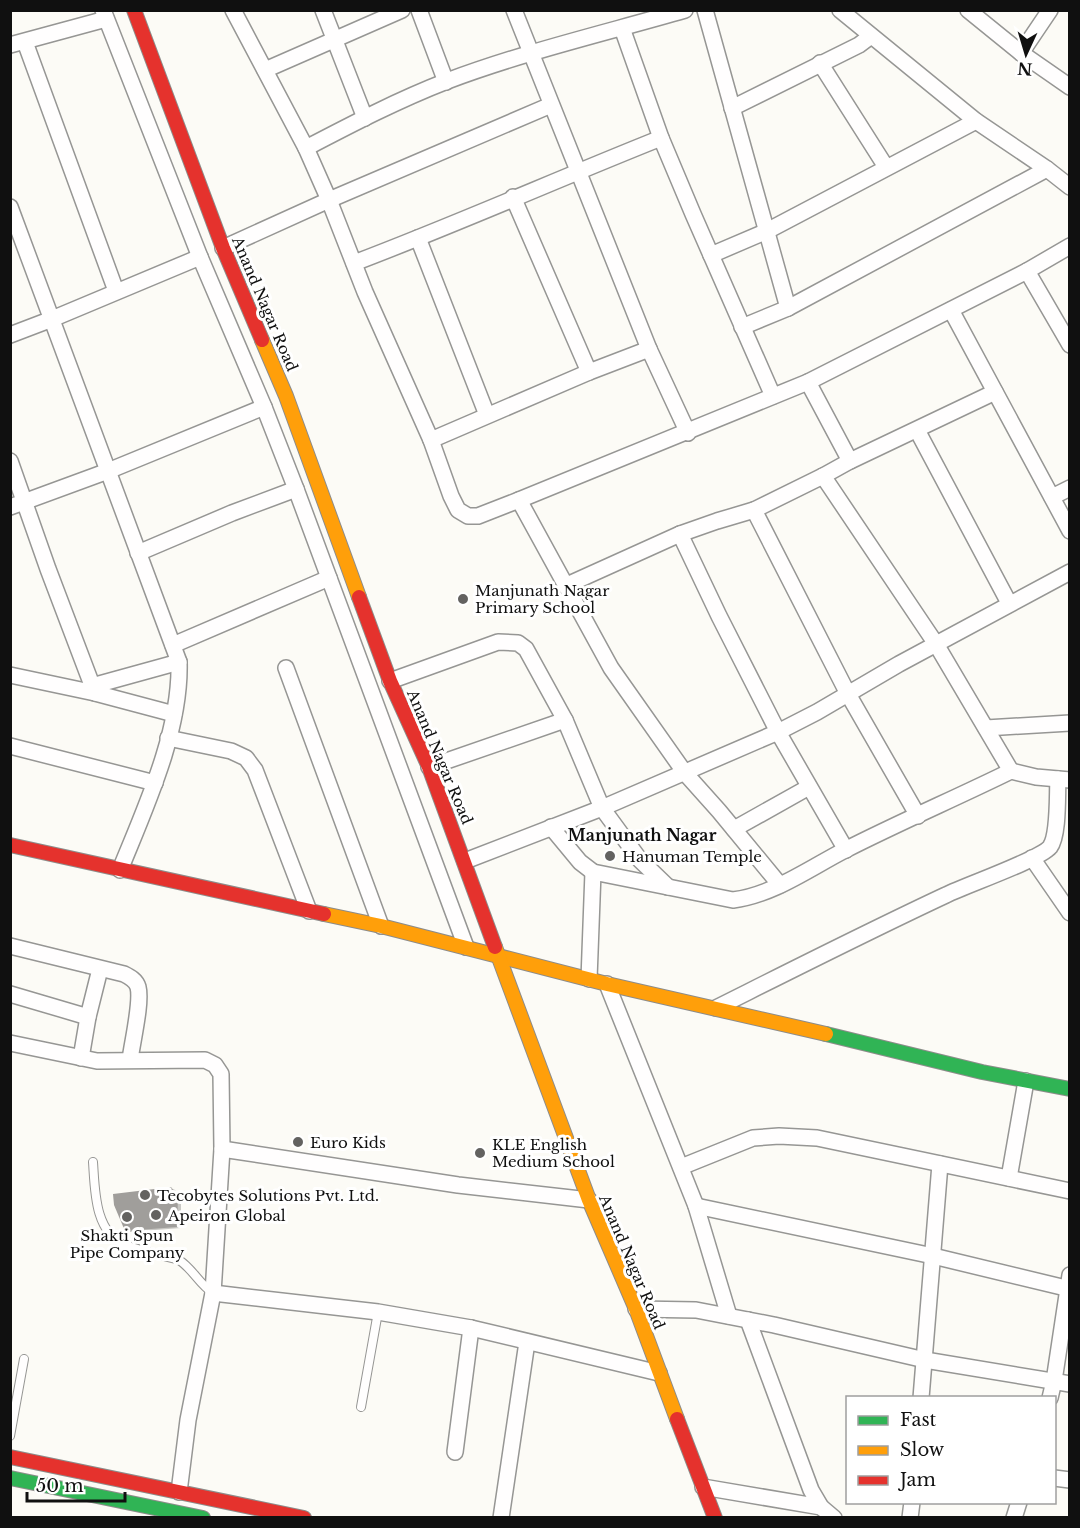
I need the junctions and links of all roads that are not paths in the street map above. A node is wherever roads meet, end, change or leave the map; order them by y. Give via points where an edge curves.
1 (134, 10) edge
2 (233, 10) edge
3 (323, 10) edge
4 (402, 10) edge
5 (419, 10) edge
6 (514, 10) edge
7 (685, 10) edge
8 (705, 10) edge
9 (840, 10) edge
10 (968, 10) edge
11 (1050, 10) edge
12 (105, 15) edge
13 (622, 28) junction
14 (871, 36) junction
15 (335, 41) junction
16 (18, 44) edge
17 (532, 53) junction
18 (1022, 53) junction
19 (820, 63) junction
20 (265, 70) junction
21 (446, 81) junction
22 (1070, 87) edge
23 (551, 105) junction
24 (732, 108) junction
25 (365, 118) junction
26 (976, 121) junction
27 (661, 138) junction
28 (306, 148) junction
29 (886, 167) junction
30 (1047, 169) junction
31 (578, 171) junction
32 (1070, 187) edge
33 (513, 197) junction
34 (329, 200) junction
35 (10, 207) edge
36 (767, 231) junction
37 (418, 238) junction
38 (1070, 246) edge
39 (223, 248) junction
40 (711, 255) junction
41 (200, 257) junction
42 (354, 263) junction
43 (1027, 271) junction
44 (116, 291) junction
45 (789, 308) junction
46 (951, 310) junction
47 (52, 319) junction
48 (742, 327) junction
49 (10, 334) edge
50 (1070, 345) edge
51 (649, 350) junction
52 (589, 372) junction
53 (808, 382) junction
54 (995, 392) junction
55 (773, 396) junction
56 (264, 407) junction
57 (487, 415) junction
58 (917, 430) junction
59 (688, 433) junction
60 (431, 440) junction
61 (10, 460) edge
62 (850, 461) junction
63 (108, 471) junction
64 (823, 476) junction
65 (1070, 488) edge
66 (296, 489) junction
67 (1052, 497) junction
68 (519, 500) junction
69 (17, 504) edge
70 (754, 510) junction
71 (1070, 531) edge
72 (680, 534) junction
73 (138, 553) junction
74 (1070, 572) edge
75 (329, 579) junction
76 (567, 585) junction
77 (1009, 603) junction
78 (936, 644) junction
79 (173, 645) junction
80 (179, 662) junction
81 (286, 668) dead end
82 (10, 675) edge
83 (390, 681) junction
84 (93, 690) junction
85 (848, 694) junction
86 (174, 714) junction
87 (565, 720) junction
88 (1070, 723) edge
89 (986, 728) junction
90 (778, 732) junction
91 (168, 738) junction
92 (10, 746) edge
93 (429, 767) junction
94 (1011, 771) junction
95 (685, 773) junction
96 (1064, 779) edge
97 (156, 783) junction
98 (809, 787) junction
99 (602, 808) junction
100 (918, 816) junction
101 (551, 827) junction
102 (734, 829) junction
103 (11, 849) edge
104 (846, 849) junction
105 (1032, 858) junction
106 (465, 861) junction
107 (120, 870) junction
108 (593, 872) junction
109 (780, 885) junction
110 (668, 886) junction
111 (309, 911) junction
112 (1070, 913) edge
113 (381, 926) junction
114 (10, 946) edge
115 (466, 947) junction
116 (500, 956) junction
117 (100, 969) junction
118 (589, 979) junction
119 (607, 984) junction
120 (10, 994) edge
121 (716, 1008) junction
122 (88, 1017) junction
123 (10, 1043) edge
124 (81, 1058) junction
125 (130, 1060) junction
126 (1026, 1081) junction
127 (1070, 1089) edge
128 (222, 1149) junction
129 (93, 1162) dead end
130 (940, 1164) junction
131 (681, 1167) junction
132 (1009, 1178) junction
133 (1070, 1191) edge
134 (589, 1200) junction
135 (696, 1206) junction
136 (933, 1256) junction
137 (1069, 1284) edge
138 (213, 1293) junction
139 (636, 1309) junction
140 (378, 1312) junction
141 (729, 1316) junction
142 (748, 1320) junction
143 (471, 1328) junction
144 (527, 1342) junction
145 (24, 1359) dead end
146 (925, 1360) junction
147 (659, 1373) junction
148 (1062, 1383) edge
149 (921, 1396) edge
150 (1052, 1396) edge
151 (361, 1407) dead end
152 (10, 1436) edge
153 (455, 1452) dead end
154 (10, 1457) edge
155 (10, 1478) edge
156 (703, 1487) junction
157 (179, 1492) junction
158 (821, 1507) junction
159 (174, 1515) edge
160 (203, 1518) edge
161 (304, 1518) edge
162 (501, 1518) edge
163 (715, 1518) edge
164 (834, 1518) edge

1 - 39 street, Anand Nagar Road
2 - 20 street
3 - 15 street
4 - 15 street
5 - 21 street
6 - 17 street
7 - 13 street
8 - 24 street
9 - 14 street
10 - 18 street
11 - 18 street
12 - 16 street
12 - 41 street
13 - 17 street
13 - 27 street
14 - 19 street
14 - 26 street
15 - 20 street
15 - 25 street
16 - 44 street
17 - 21 street
17 - 23 street
18 - 22 street
19 - 24 street
19 - 29 street
20 - 28 street
21 - 25 street
23 - 31 street
23 - 34 street
24 - 36 street
25 - 28 street
26 - 29 street
26 - 30 street
27 - 31 street
27 - 40 street
28 - 34 street
29 - 36 street
30 - 32 street
30 - 45 street
31 - 33 street
31 - 51 street
33 - 37 street
33 - 52 street
34 - 39 street
34 - 42 street
35 - 47 street
36 - 40 street
36 - 45 street
37 - 42 street
37 - 57 street
38 - 43 street
39 - 83 street, Anand Nagar Road via 286,396
40 - 48 street
41 - 44 street
41 - 56 street
42 - 60 street
43 - 46 street
43 - 50 street
44 - 47 street
45 - 48 street
46 - 53 street
46 - 54 street
47 - 49 street
47 - 63 street
48 - 55 street
51 - 52 street
51 - 59 street
52 - 57 street
53 - 55 street
53 - 62 street
54 - 58 street
54 - 67 street
55 - 59 street
56 - 63 street
56 - 66 street
57 - 60 street
58 - 62 street
58 - 77 street
59 - 68 street
60 - 68 street via 458,510 478,516
61 - 69 street
62 - 64 street
63 - 69 street
63 - 73 street
64 - 70 street
64 - 78 street
65 - 67 street
66 - 73 street
66 - 75 street
67 - 71 street
68 - 76 street
69 - 84 street
70 - 72 street
70 - 85 street
72 - 76 street
72 - 90 street
73 - 79 street
74 - 77 street
75 - 79 street
75 - 115 street
76 - 95 street via 611,668
77 - 78 street
78 - 85 street
78 - 89 street
79 - 80 street
80 - 84 street
80 - 86 street via 180,687
81 - 113 street
82 - 84 street
83 - 87 street via 498,642 518,643 526,649
83 - 93 street, Anand Nagar Road
84 - 86 street
85 - 90 street
85 - 100 street
86 - 91 street
87 - 93 street
87 - 99 street
88 - 89 street
89 - 94 street
90 - 95 street
90 - 98 street
91 - 97 street
91 - 111 street via 231,751 246,759 255,770
92 - 97 street
93 - 106 street, Anand Nagar Road
94 - 96 street
94 - 100 street
95 - 99 street
95 - 102 street
96 - 105 street via 1053,842
97 - 107 street
98 - 102 street
98 - 104 street
99 - 101 street
99 - 110 street via 640,860
100 - 104 street
101 - 106 street
101 - 108 street
102 - 109 street
103 - 107 street
104 - 109 street
105 - 112 street
105 - 121 street via 947,894
106 - 116 street, Anand Nagar Road
107 - 111 street
108 - 110 street
108 - 118 street
109 - 110 street via 733,900
111 - 113 street
113 - 115 street
114 - 117 street
115 - 116 street
116 - 118 street
116 - 134 street, Anand Nagar Road
117 - 122 street
117 - 125 street via 124,974 134,979 138,987
118 - 119 street
119 - 121 street
119 - 131 street
120 - 122 street
121 - 126 street
122 - 124 street
123 - 124 street
124 - 125 street
125 - 128 street via 191,1059 216,1065 221,1074
126 - 127 street
126 - 132 street
128 - 134 street
128 - 138 street
129 - 138 lane via 97,1202 106,1230 123,1244 187,1265 198,1282
130 - 131 street via 817,1138 779,1136 753,1138
130 - 132 street
130 - 136 street
131 - 135 street
132 - 133 street
134 - 139 street, Anand Nagar Road
135 - 136 street
135 - 141 street
136 - 137 street
136 - 146 street
137 - 148 street
138 - 140 street
138 - 157 street via 188,1420
139 - 141 street via 696,1310
139 - 147 street, Anand Nagar Road
140 - 143 street
140 - 151 lane
141 - 142 street
142 - 146 street
142 - 158 street via 811,1490
143 - 144 street
143 - 153 street
144 - 147 street
144 - 162 street
145 - 152 lane
146 - 148 street
146 - 149 street
147 - 156 street, Anand Nagar Road
148 - 150 street
154 - 157 street
155 - 159 street
156 - 158 street
156 - 163 street, Anand Nagar Road
157 - 161 street
158 - 164 street
159 - 160 street

